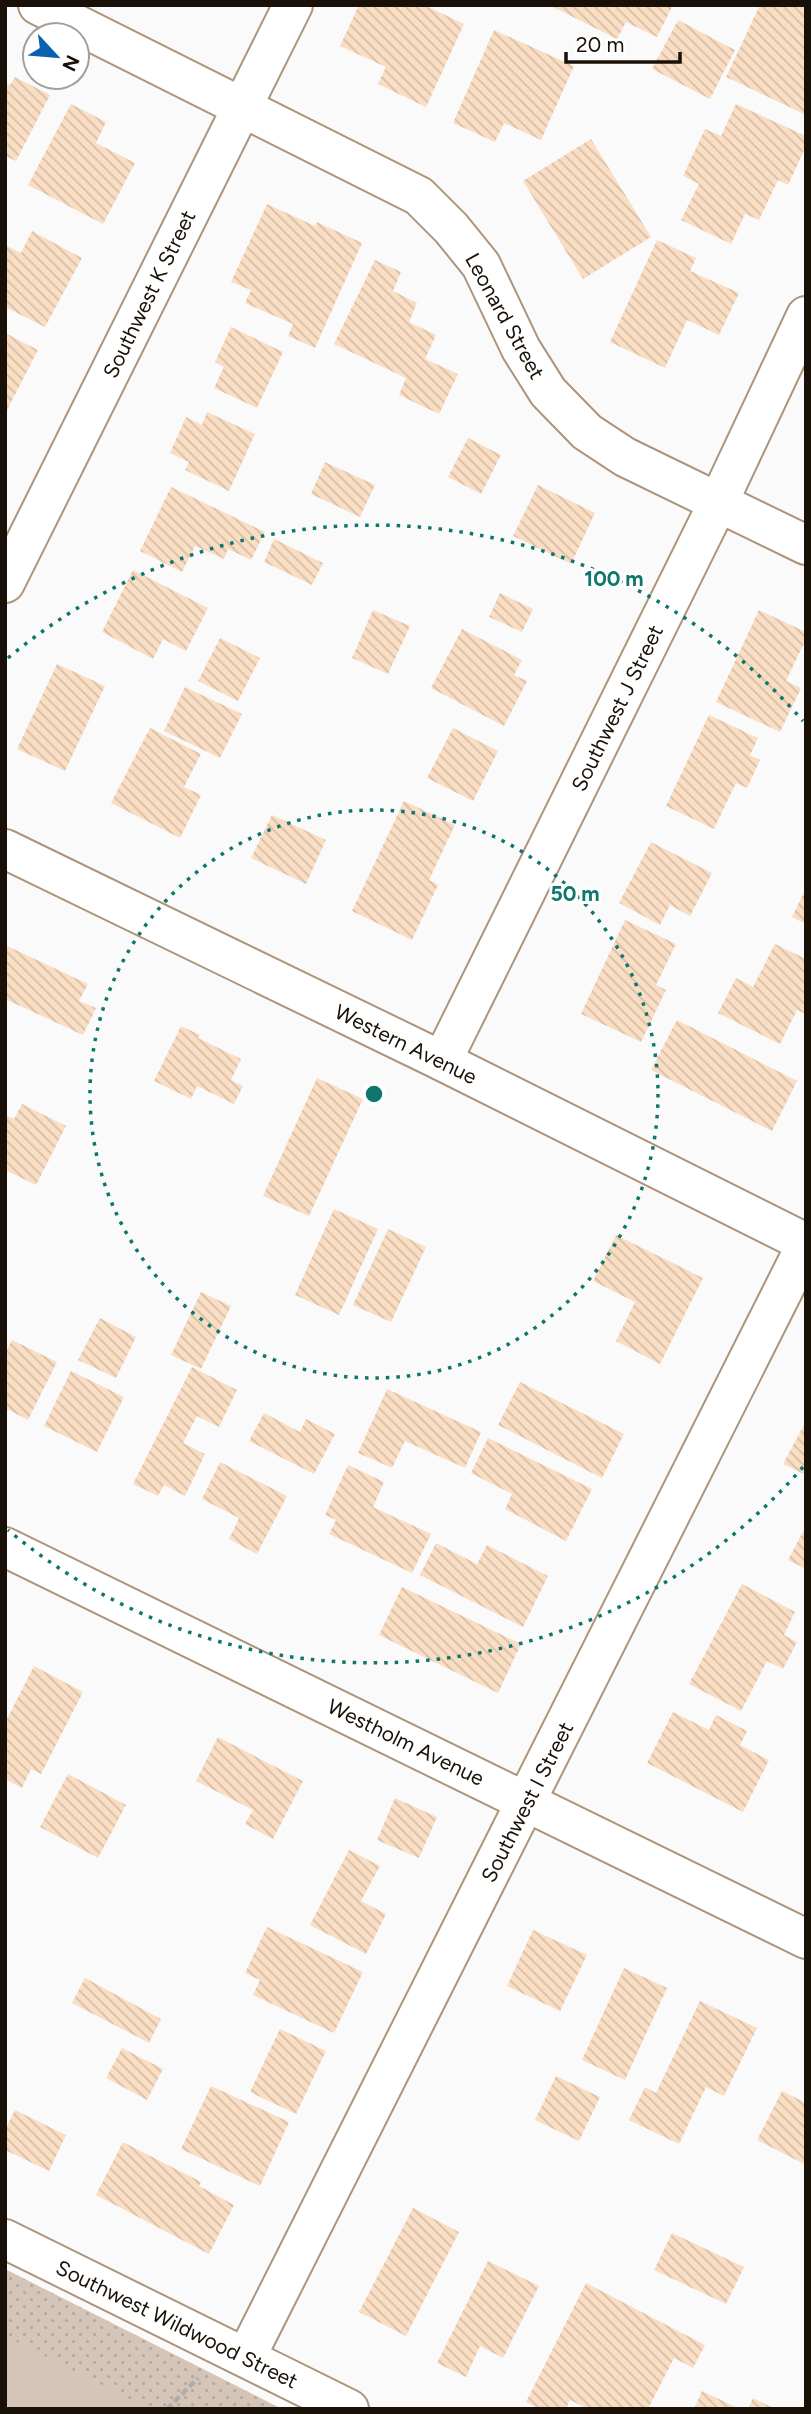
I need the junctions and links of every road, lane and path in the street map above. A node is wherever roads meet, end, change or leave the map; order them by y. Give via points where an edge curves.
1 (38, 5) edge
2 (293, 5) edge
3 (242, 106) junction
4 (806, 316) edge
5 (719, 503) junction
6 (806, 545) edge
7 (5, 583) edge
8 (5, 849) edge
9 (442, 1061) junction
10 (806, 1244) edge
11 (5, 1547) edge
12 (528, 1801) junction
13 (806, 1939) edge
14 (5, 2239) edge
15 (246, 2357) junction
16 (206, 2370) dead end
17 (167, 2409) edge
18 (349, 2409) edge

1 - 3 street, Leonard Street
2 - 3 street, Southwest K Street
3 - 5 street, Leonard Street via 419,196 481,265 521,349 548,392 587,432 625,457
3 - 7 street, Southwest K Street
4 - 5 street, Southwest J Street
5 - 6 street, Leonard Street
5 - 9 street, Southwest J Street
8 - 9 street, Western Avenue
9 - 10 street, Western Avenue
10 - 12 street, Southwest I Street
11 - 12 street, Westholm Avenue
12 - 13 street, Westholm Avenue
12 - 15 street, Southwest I Street
14 - 15 street, Southwest Wildwood Street
15 - 18 street, Southwest Wildwood Street
16 - 17 path

